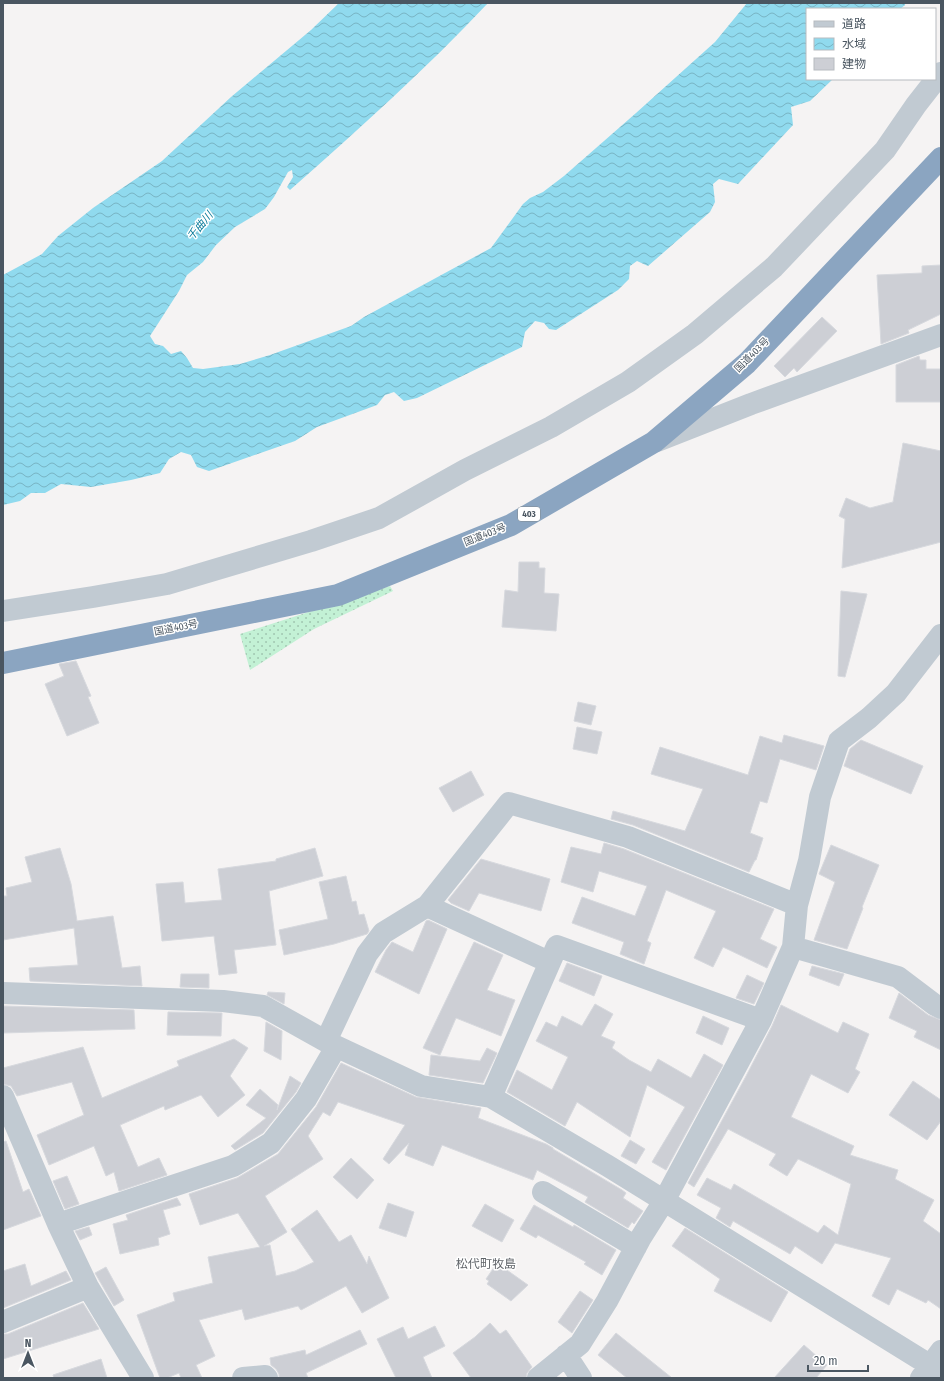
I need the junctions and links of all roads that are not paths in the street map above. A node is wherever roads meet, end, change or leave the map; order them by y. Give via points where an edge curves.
1 (939, 82) edge
2 (941, 158) edge
3 (941, 335) edge
4 (654, 442) junction
5 (3, 611) edge
6 (941, 635) edge
7 (3, 663) edge
8 (797, 905) junction
9 (427, 906) junction
10 (793, 947) junction
11 (550, 962) junction
12 (3, 993) edge
13 (941, 1008) edge
14 (761, 1020) junction
15 (331, 1044) junction
16 (3, 1096) edge
17 (491, 1097) junction
18 (543, 1192) dead end
19 (664, 1201) junction
20 (58, 1224) junction
21 (636, 1247) junction
22 (88, 1287) junction
23 (3, 1322) edge
24 (566, 1355) junction
25 (933, 1367) edge
26 (136, 1376) edge
27 (243, 1378) edge
28 (267, 1378) edge
29 (538, 1378) edge
30 (581, 1378) edge

1 - 5 street via 916,105 885,150 774,267 695,334 628,382 550,427 458,473 378,518 312,541 166,584
2 - 4 highway, 国道403号 / 403 via 747,363
3 - 4 street
4 - 7 highway, 国道403号 / 403 via 511,525 338,595
6 - 8 street via 896,693 839,741 820,797 809,861
8 - 9 street via 628,837 509,803
8 - 10 street
9 - 11 street
9 - 15 street via 383,933 367,954
10 - 13 street via 898,977
10 - 14 street
11 - 14 street via 557,946
11 - 17 street
12 - 15 street via 223,1001 262,1006
14 - 19 street
15 - 17 street via 421,1086
15 - 20 street via 306,1099 271,1143 233,1166
16 - 20 street
17 - 19 street
18 - 21 street
19 - 21 street
19 - 25 street
20 - 22 street
21 - 24 street via 580,1344
22 - 23 street
22 - 26 street
24 - 29 street
24 - 30 street
27 - 28 street

